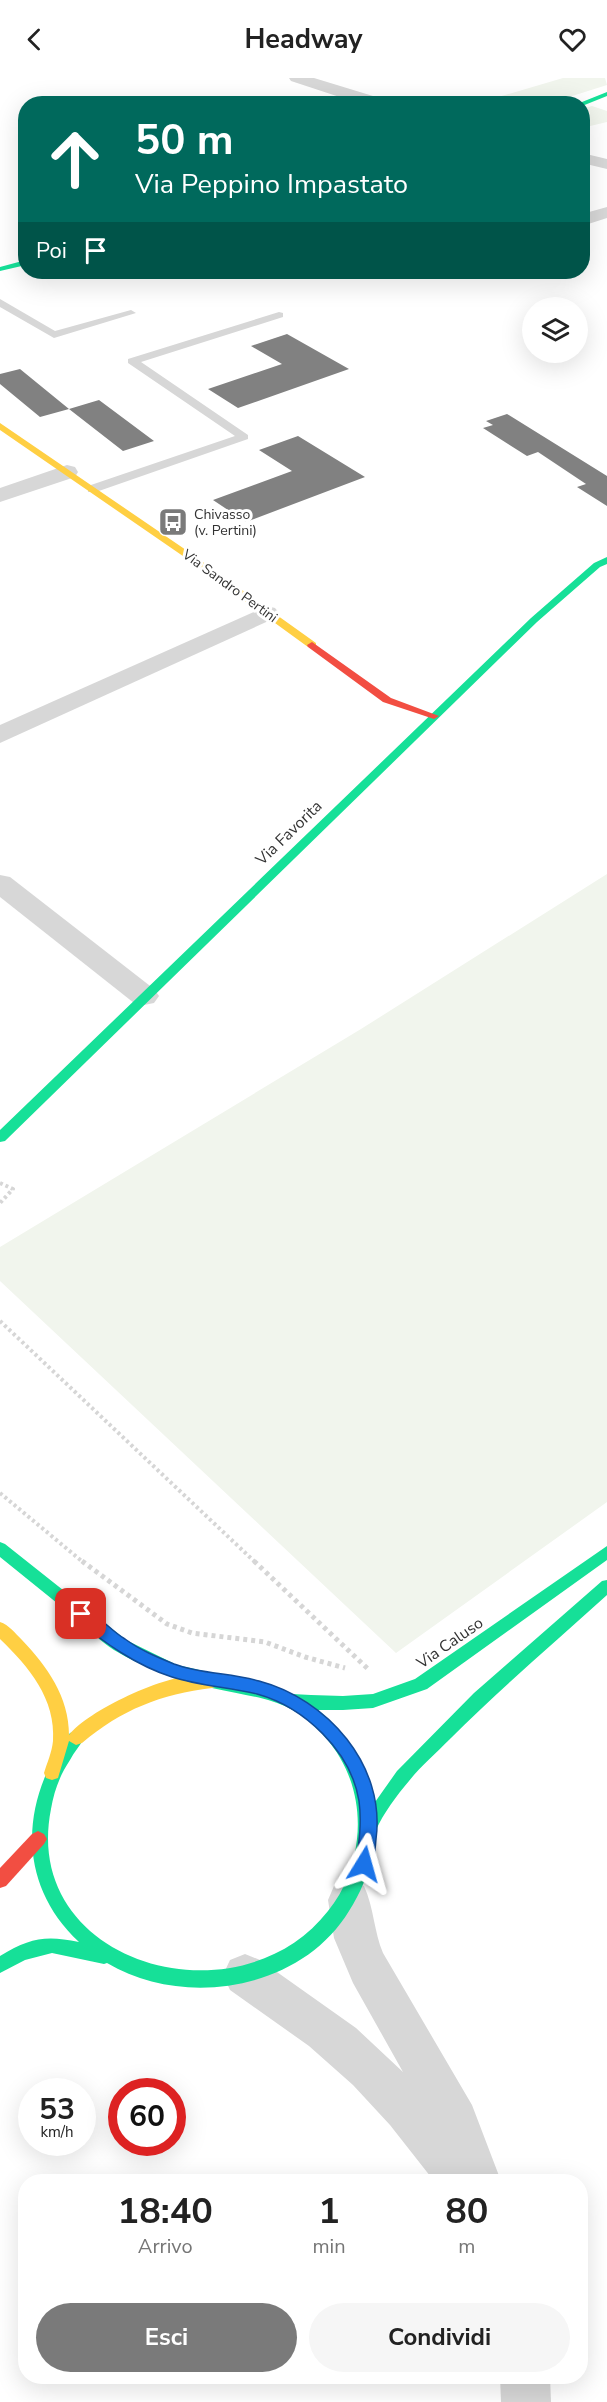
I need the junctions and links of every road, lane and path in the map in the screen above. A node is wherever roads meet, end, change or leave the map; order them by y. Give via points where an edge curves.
1 (297, 78) edge
2 (607, 94) edge
3 (354, 96) edge
4 (590, 100) edge
5 (607, 212) edge
6 (590, 217) edge
7 (18, 263) edge
8 (2, 266) edge
9 (0, 302) edge
10 (130, 313) dead end
11 (279, 315) dead end
12 (0, 426) edge
13 (67, 471) junction
14 (92, 489) junction
15 (0, 495) edge
16 (607, 560) edge
17 (267, 613) junction
18 (434, 716) junction
19 (0, 735) edge
20 (0, 883) edge
21 (144, 996) junction
22 (0, 1138) edge
23 (0, 1183) edge
24 (0, 1203) edge
25 (0, 1321) edge
26 (0, 1493) edge
27 (0, 1548) edge
28 (607, 1552) edge
29 (607, 1586) edge
30 (0, 1629) edge
31 (351, 1670) dead end
32 (363, 1673) dead end
33 (212, 1681) junction
34 (291, 1701) junction
35 (49, 1781) junction
36 (369, 1826) junction
37 (38, 1839) junction
38 (0, 1880) edge
39 (349, 1900) junction
40 (114, 1958) junction
41 (0, 1965) edge
42 (245, 1975) junction
43 (458, 2174) edge
44 (475, 2174) edge
45 (525, 2384) edge
46 (526, 2402) edge

1 - 3 street
2 - 4 street
5 - 6 street
7 - 8 street
9 - 10 lane via 54,335
11 - 14 lane via 132,361 244,437
12 - 13 street, Via Sandro Pertini
13 - 14 street, Via Sandro Pertini
13 - 15 street
14 - 17 street, Via Sandro Pertini
16 - 18 street, Via Favorita via 534,620
17 - 18 street, Via Sandro Pertini via 387,700
17 - 19 street
18 - 21 street, Via Favorita
20 - 21 street
21 - 22 street, Via Favorita
23 - 24 path via 13,1189
25 - 32 path via 375,1675
26 - 31 path via 92,1570 167,1624 192,1633 265,1642 304,1658
27 - 33 street via 120,1645 174,1671
28 - 34 street, Via Caluso via 421,1684 387,1699 364,1703
29 - 36 street via 480,1698 403,1776
30 - 35 street via 40,1669 53,1694 61,1741
33 - 34 street via 258,1688
33 - 35 street via 177,1684 134,1697 95,1721 67,1749
34 - 36 street via 321,1722 343,1746 358,1771 367,1799
35 - 37 street via 41,1807
36 - 39 street via 364,1864
37 - 38 street
37 - 40 street via 53,1898 79,1933
39 - 42 street via 323,1932 281,1961
39 - 44 street via 355,1938 368,1968 456,2121
40 - 41 street via 52,1945 21,1953
40 - 42 street via 151,1974 191,1980
42 - 43 street via 368,2068 423,2128
45 - 46 street

